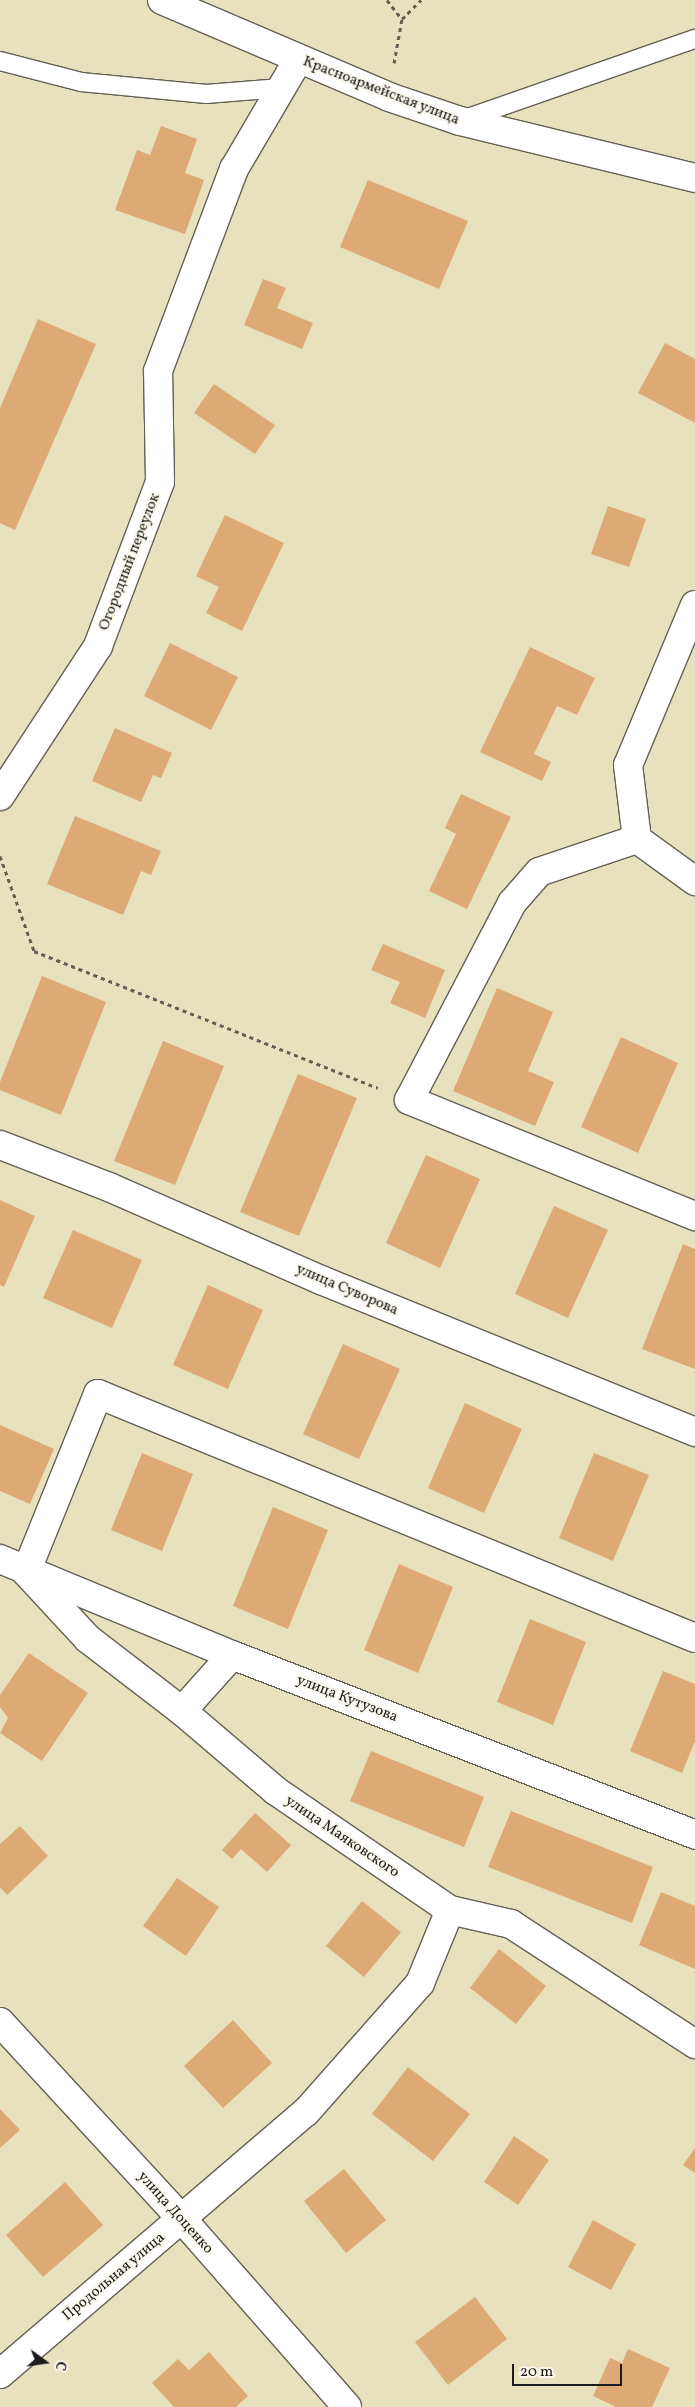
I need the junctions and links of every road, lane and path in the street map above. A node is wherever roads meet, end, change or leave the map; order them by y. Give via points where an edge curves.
1 (162, 0) edge
2 (387, 0) edge
3 (421, 0) edge
4 (402, 19) junction
5 (695, 40) edge
6 (298, 60) junction
7 (0, 61) edge
8 (282, 88) junction
9 (388, 97) junction
10 (460, 121) junction
11 (695, 178) edge
12 (695, 605) edge
13 (0, 796) edge
14 (638, 839) junction
15 (0, 856) edge
16 (695, 881) edge
17 (409, 1100) junction
18 (0, 1146) edge
19 (695, 1216) edge
20 (695, 1432) edge
21 (0, 1559) edge
22 (26, 1572) junction
23 (695, 1638) edge
24 (232, 1655) junction
25 (182, 1711) junction
26 (695, 1835) edge
27 (450, 1910) junction
28 (0, 2022) edge
29 (695, 2044) edge
30 (182, 2219) junction
31 (0, 2374) edge
32 (344, 2406) edge

1 - 6 street, Красноармейская улица
2 - 4 path
3 - 4 path
4 - 9 path
5 - 10 lane
6 - 8 street, Огородный переулок
6 - 9 street, Красноармейская улица
7 - 8 lane via 81,82 206,94
8 - 13 street, Огородный переулок via 234,169 158,371 160,482 98,646
9 - 10 street, Красноармейская улица
10 - 11 street, Красноармейская улица
12 - 14 street via 628,765
14 - 16 street
14 - 17 street via 540,872 528,884 512,903
15 - 17 path via 34,950
17 - 19 street
18 - 20 street, улица Суворова via 109,1187 321,1280
21 - 22 street, улица Кутузова
22 - 23 street via 98,1394
22 - 24 street, улица Кутузова
22 - 25 street, улица Маяковского via 88,1639
24 - 25 street
24 - 26 street, улица Кутузова
25 - 27 street, улица Маяковского via 276,1791
27 - 29 street, улица Маяковского via 511,1924
27 - 30 street, Продольная улица via 420,1984 306,2112
28 - 30 street, улица Доценко
30 - 31 street, Продольная улица
30 - 32 street, улица Доценко

